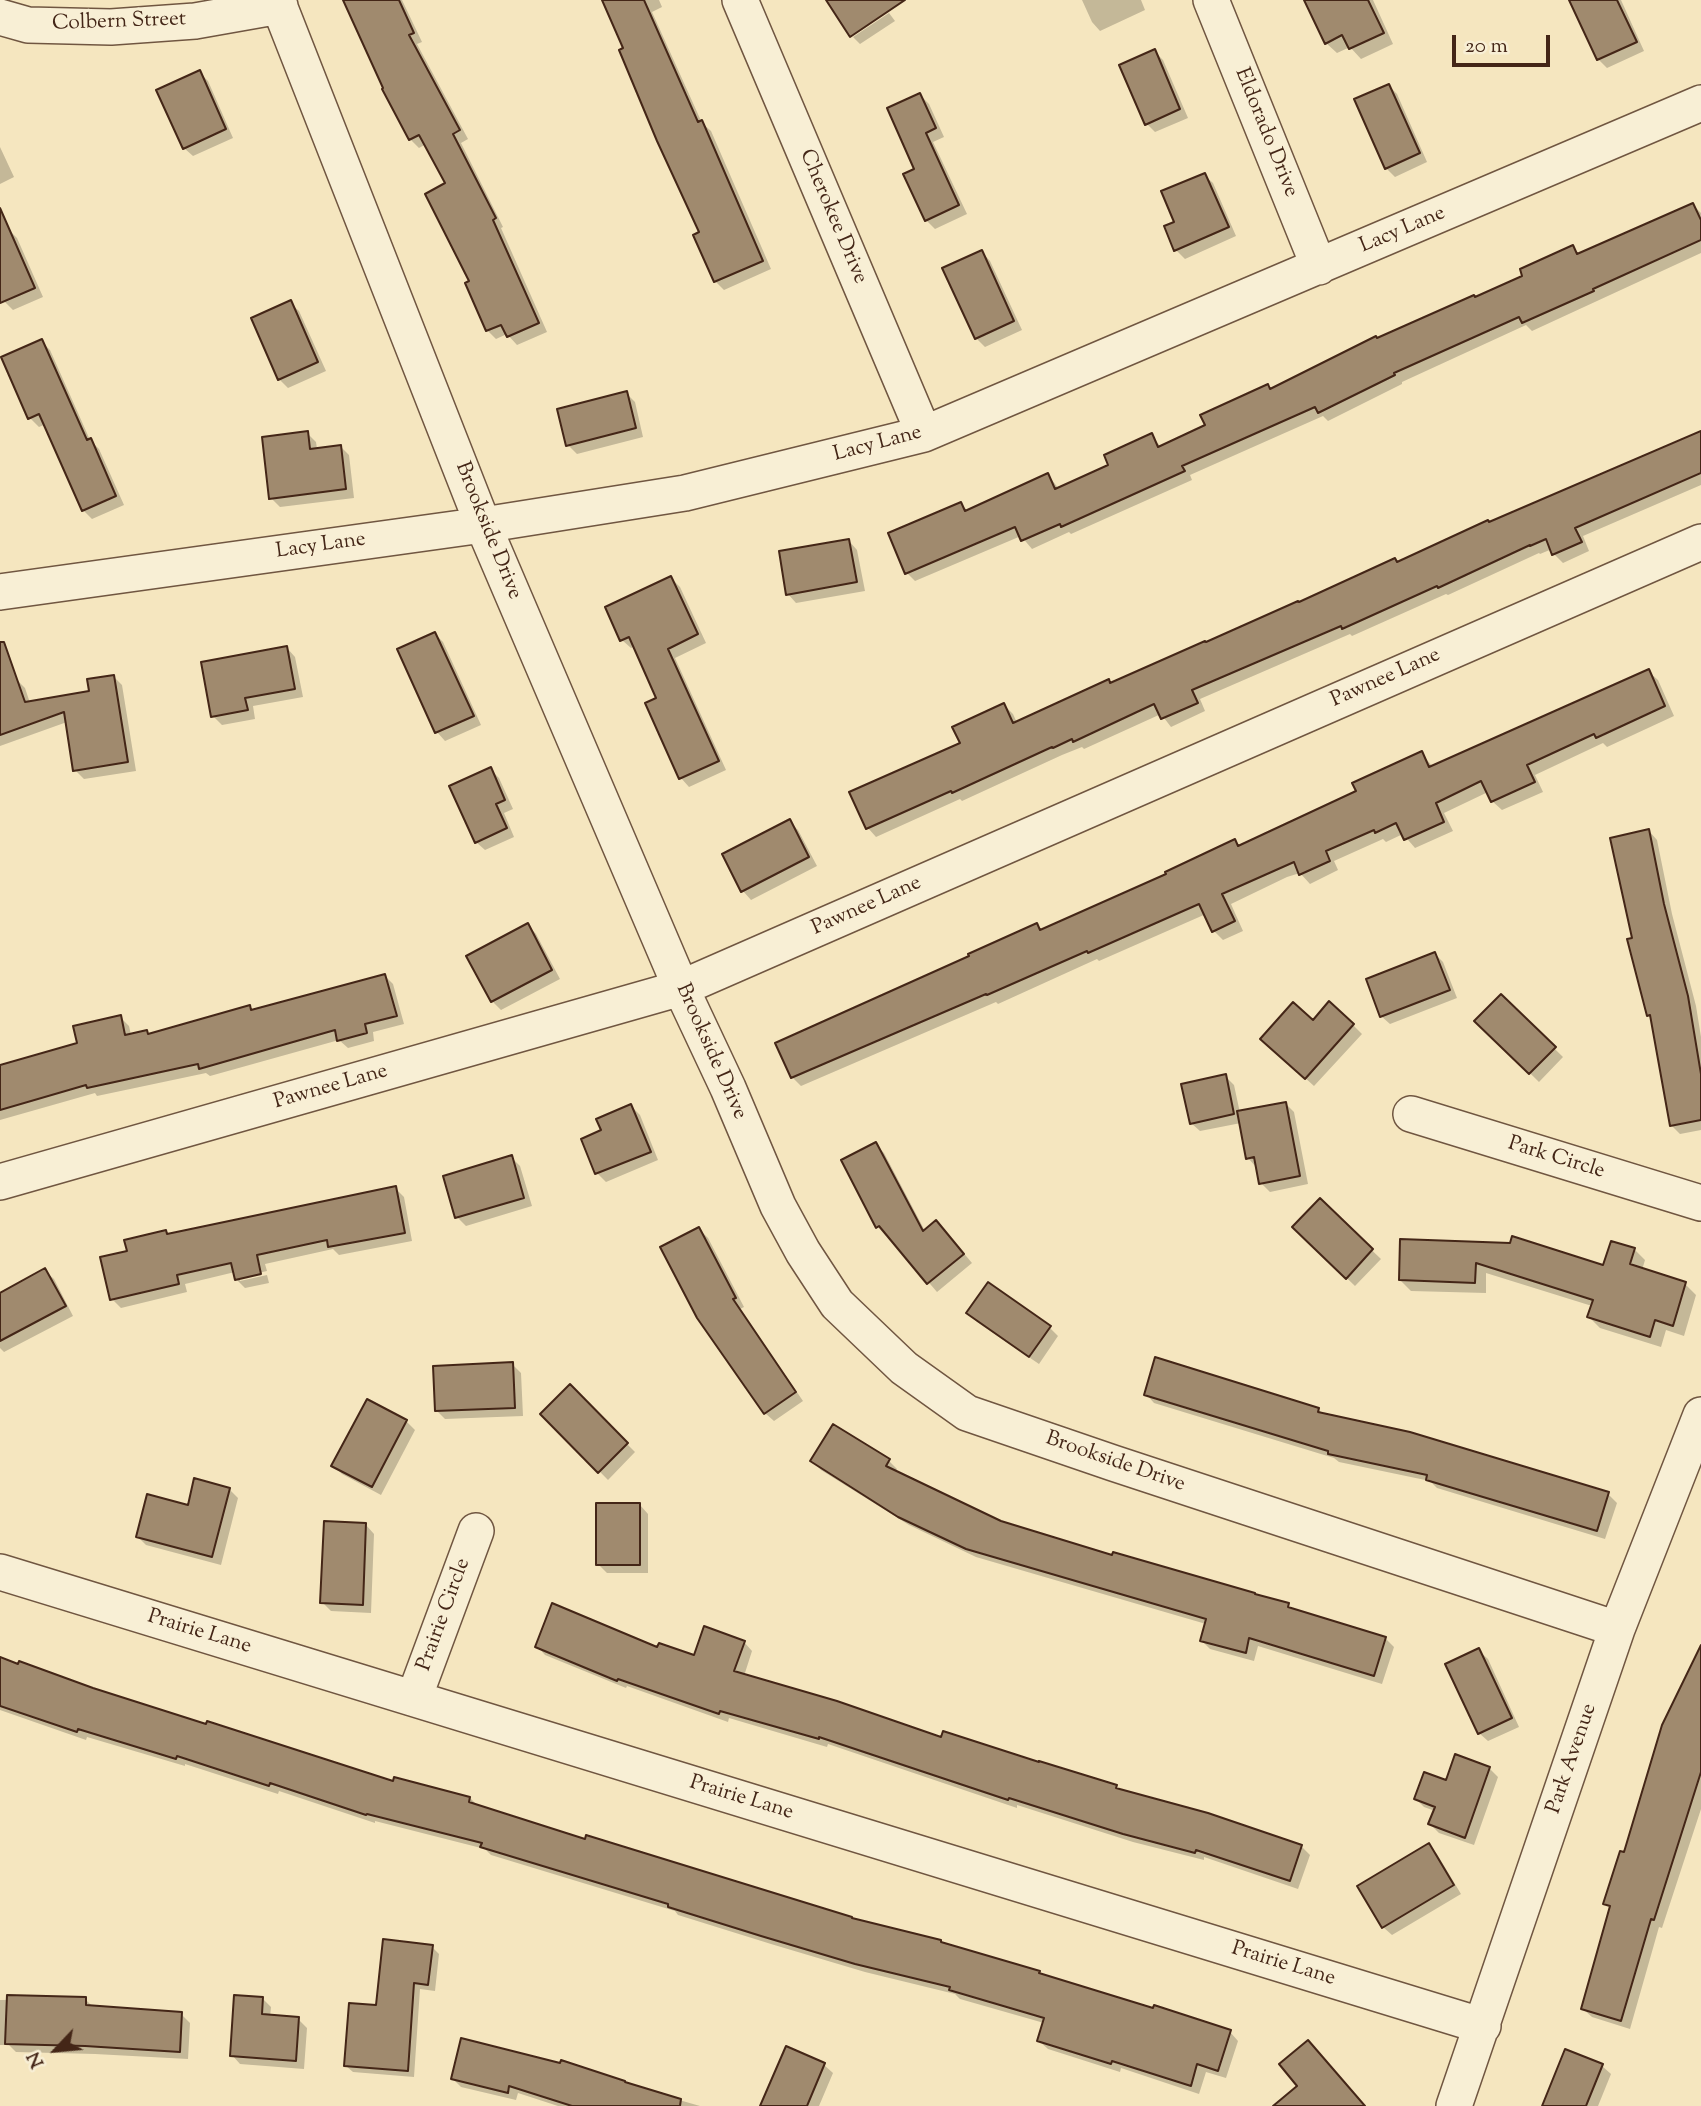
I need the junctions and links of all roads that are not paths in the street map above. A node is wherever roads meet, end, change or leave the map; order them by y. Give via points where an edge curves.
1 (740, 0) edge
2 (1211, 0) edge
3 (278, 3) edge
4 (0, 17) edge
5 (1701, 103) edge
6 (1319, 267) junction
7 (923, 434) junction
8 (483, 525) junction
9 (1701, 541) edge
10 (0, 592) edge
11 (681, 988) junction
12 (1411, 1114) dead end
13 (0, 1182) edge
14 (1701, 1203) edge
15 (1701, 1415) edge
16 (476, 1531) dead end
17 (0, 1572) edge
18 (1617, 1629) junction
19 (414, 1698) junction
20 (1483, 2026) junction
21 (1454, 2106) edge

1 - 7 street, Cherokee Drive
2 - 6 street, Eldorado Drive
3 - 4 street, Colbern Street via 195,21 111,27 28,25
3 - 8 street, Brookside Drive
5 - 6 street, Lacy Lane
6 - 7 street, Lacy Lane
7 - 8 street, Lacy Lane via 685,493
8 - 10 street, Lacy Lane
8 - 11 street, Brookside Drive
9 - 11 street, Pawnee Lane
11 - 13 street, Pawnee Lane
11 - 18 street, Brookside Drive via 778,1206 837,1304 904,1368 967,1413
12 - 14 street, Park Circle
15 - 18 street, Park Avenue
16 - 19 street, Prairie Circle
17 - 19 street, Prairie Lane
18 - 20 street, Park Avenue
19 - 20 street, Prairie Lane
20 - 21 street, Park Avenue

